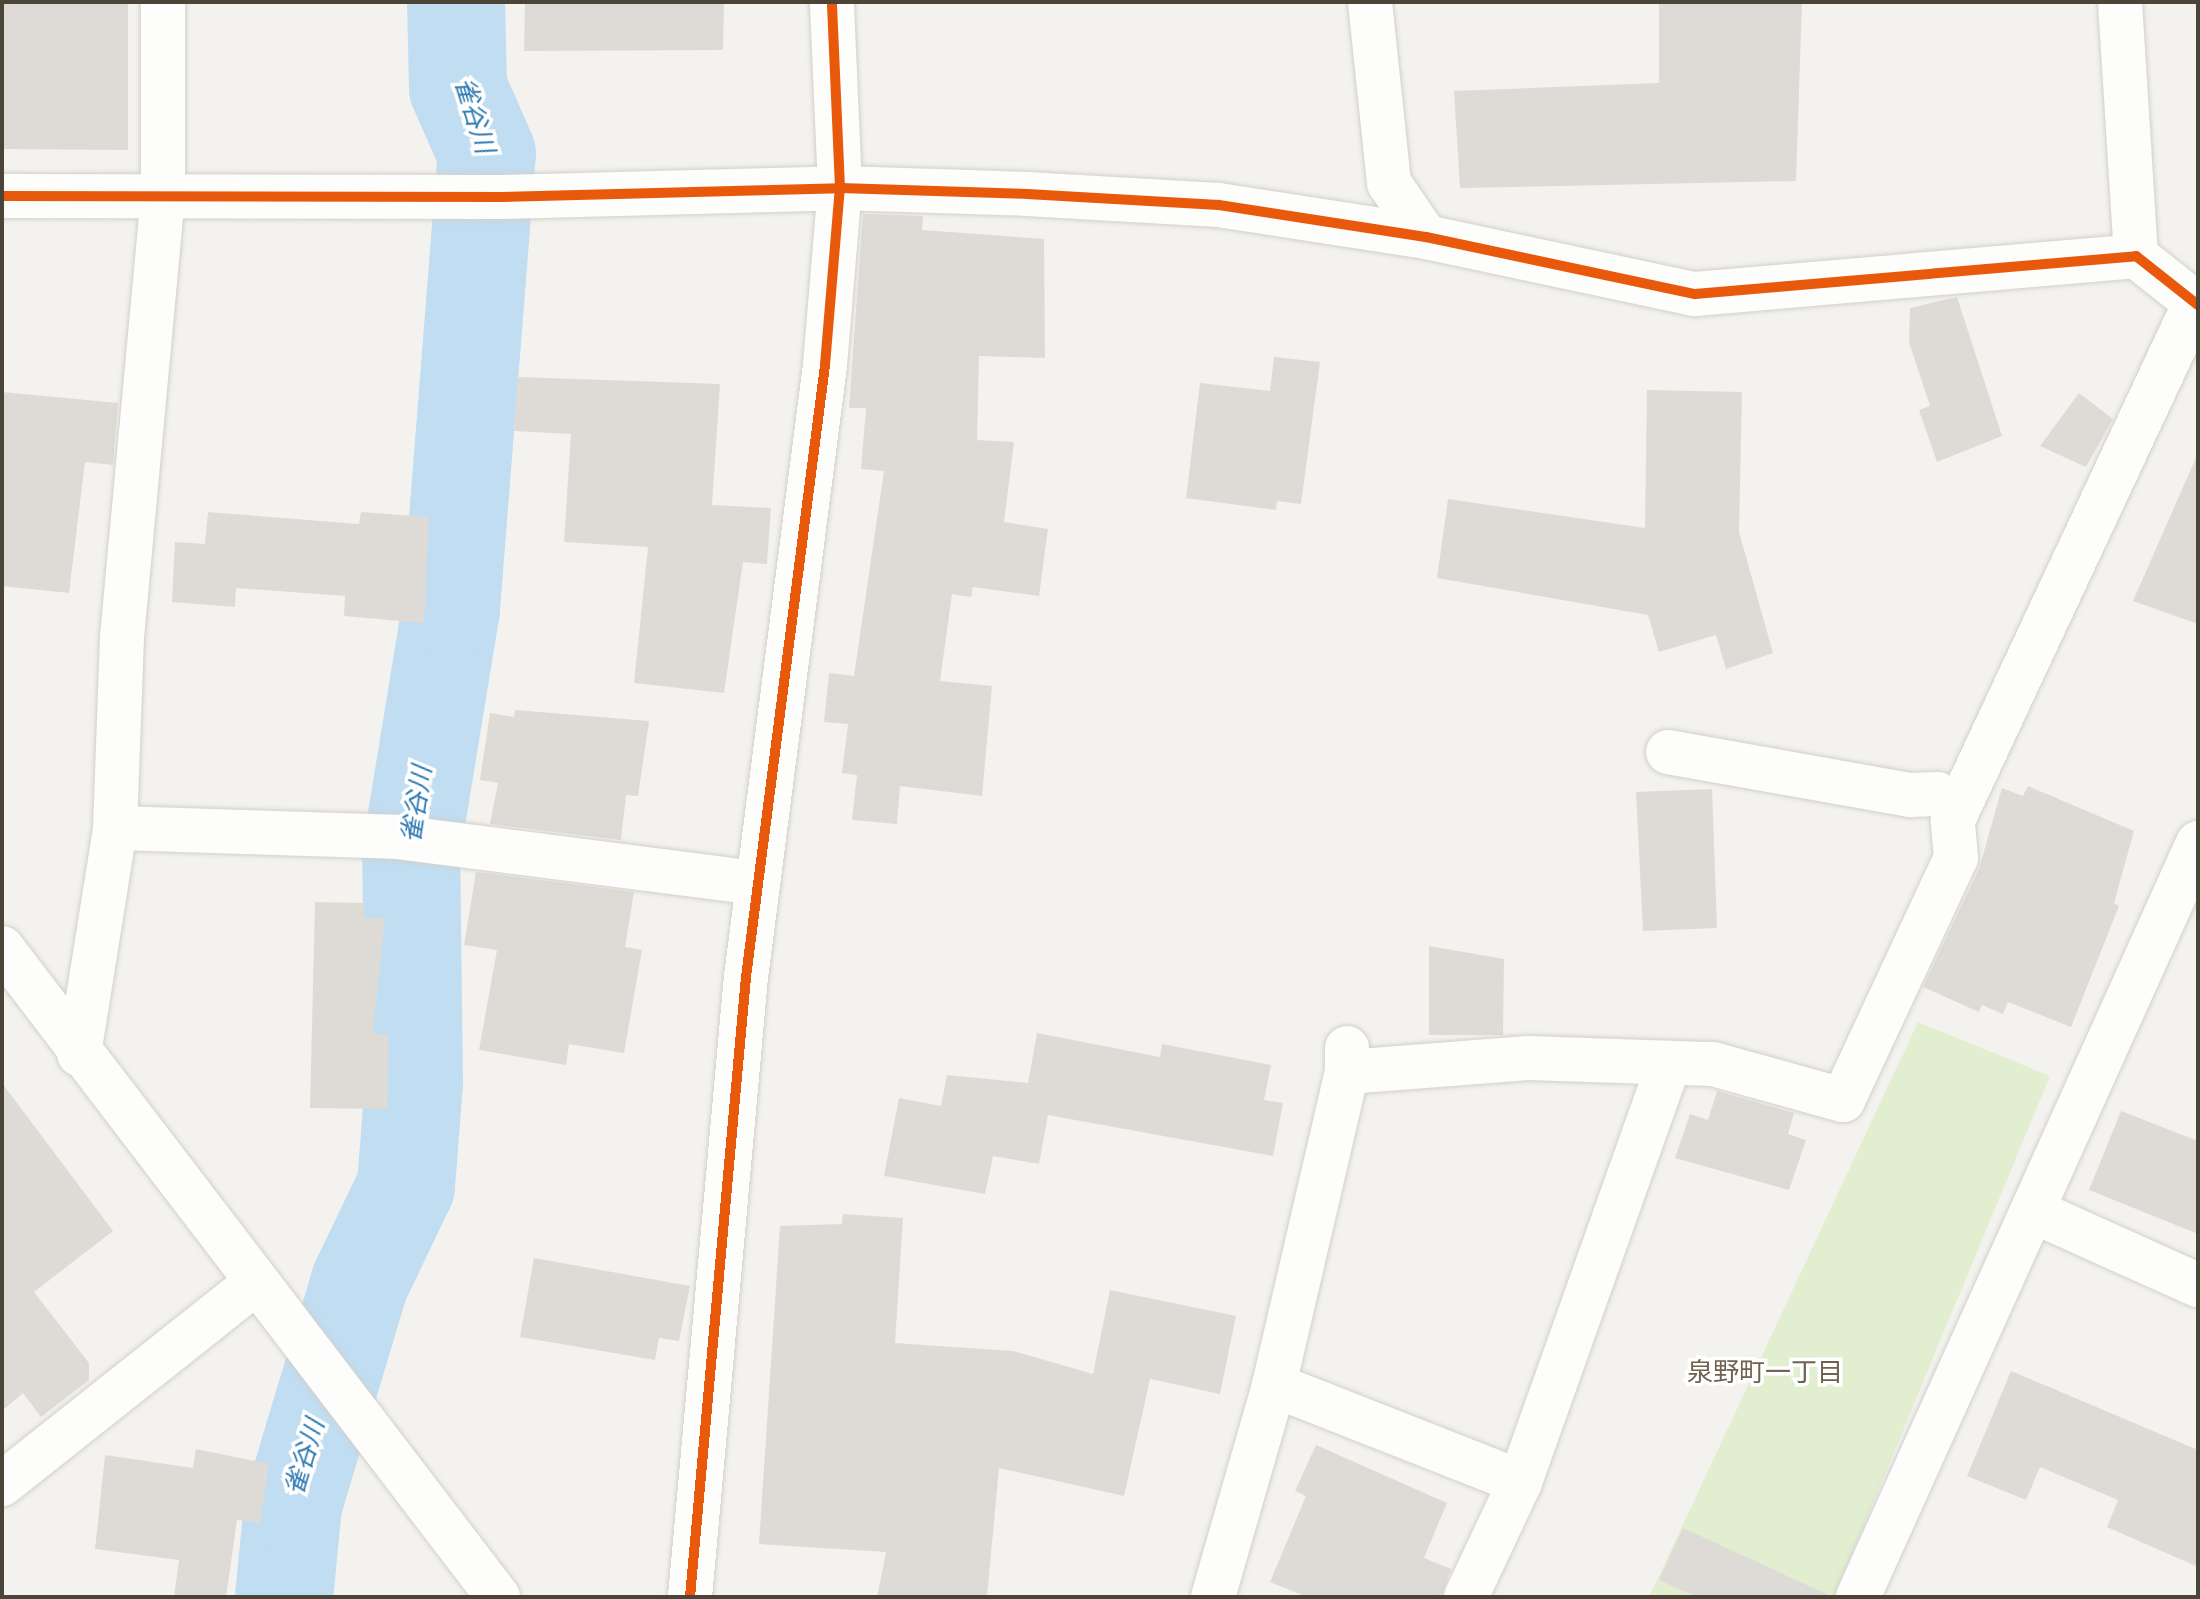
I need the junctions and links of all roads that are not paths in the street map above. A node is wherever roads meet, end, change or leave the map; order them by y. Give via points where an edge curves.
1 (163, 2) edge
2 (832, 2) edge
3 (1370, 2) edge
4 (2120, 2) edge
5 (840, 188) junction
6 (163, 193) junction
7 (2, 196) edge
8 (1426, 237) junction
9 (2177, 279) edge
10 (1668, 752) dead end
11 (1938, 794) dead end
12 (115, 828) junction
13 (2194, 862) edge
14 (758, 883) junction
15 (2, 948) edge
16 (79, 1054) junction
17 (1669, 1063) junction
18 (2033, 1211) junction
19 (257, 1282) junction
20 (2198, 1285) edge
21 (1274, 1385) junction
22 (1520, 1482) junction
23 (2, 1484) edge
24 (498, 1597) edge
25 (690, 1597) edge
26 (1213, 1597) edge
27 (1466, 1597) edge
28 (1858, 1597) edge

1 - 6 street
2 - 5 street
3 - 8 street via 1389,183
4 - 9 street
5 - 6 street via 502,197
5 - 8 street via 1219,205
5 - 14 street via 825,365
6 - 7 street
6 - 12 street via 122,637
8 - 9 street via 1695,294
9 - 17 street via 1953,820 1956,858 1843,1100 1713,1064
10 - 11 street via 1909,795
12 - 14 street via 418,839
12 - 16 street
13 - 18 street
14 - 25 street
15 - 16 street
16 - 19 street
17 - 21 street via 1347,1060
17 - 22 street
18 - 20 street
18 - 28 street
19 - 23 street
19 - 24 street
21 - 22 street
21 - 26 street
22 - 27 street

